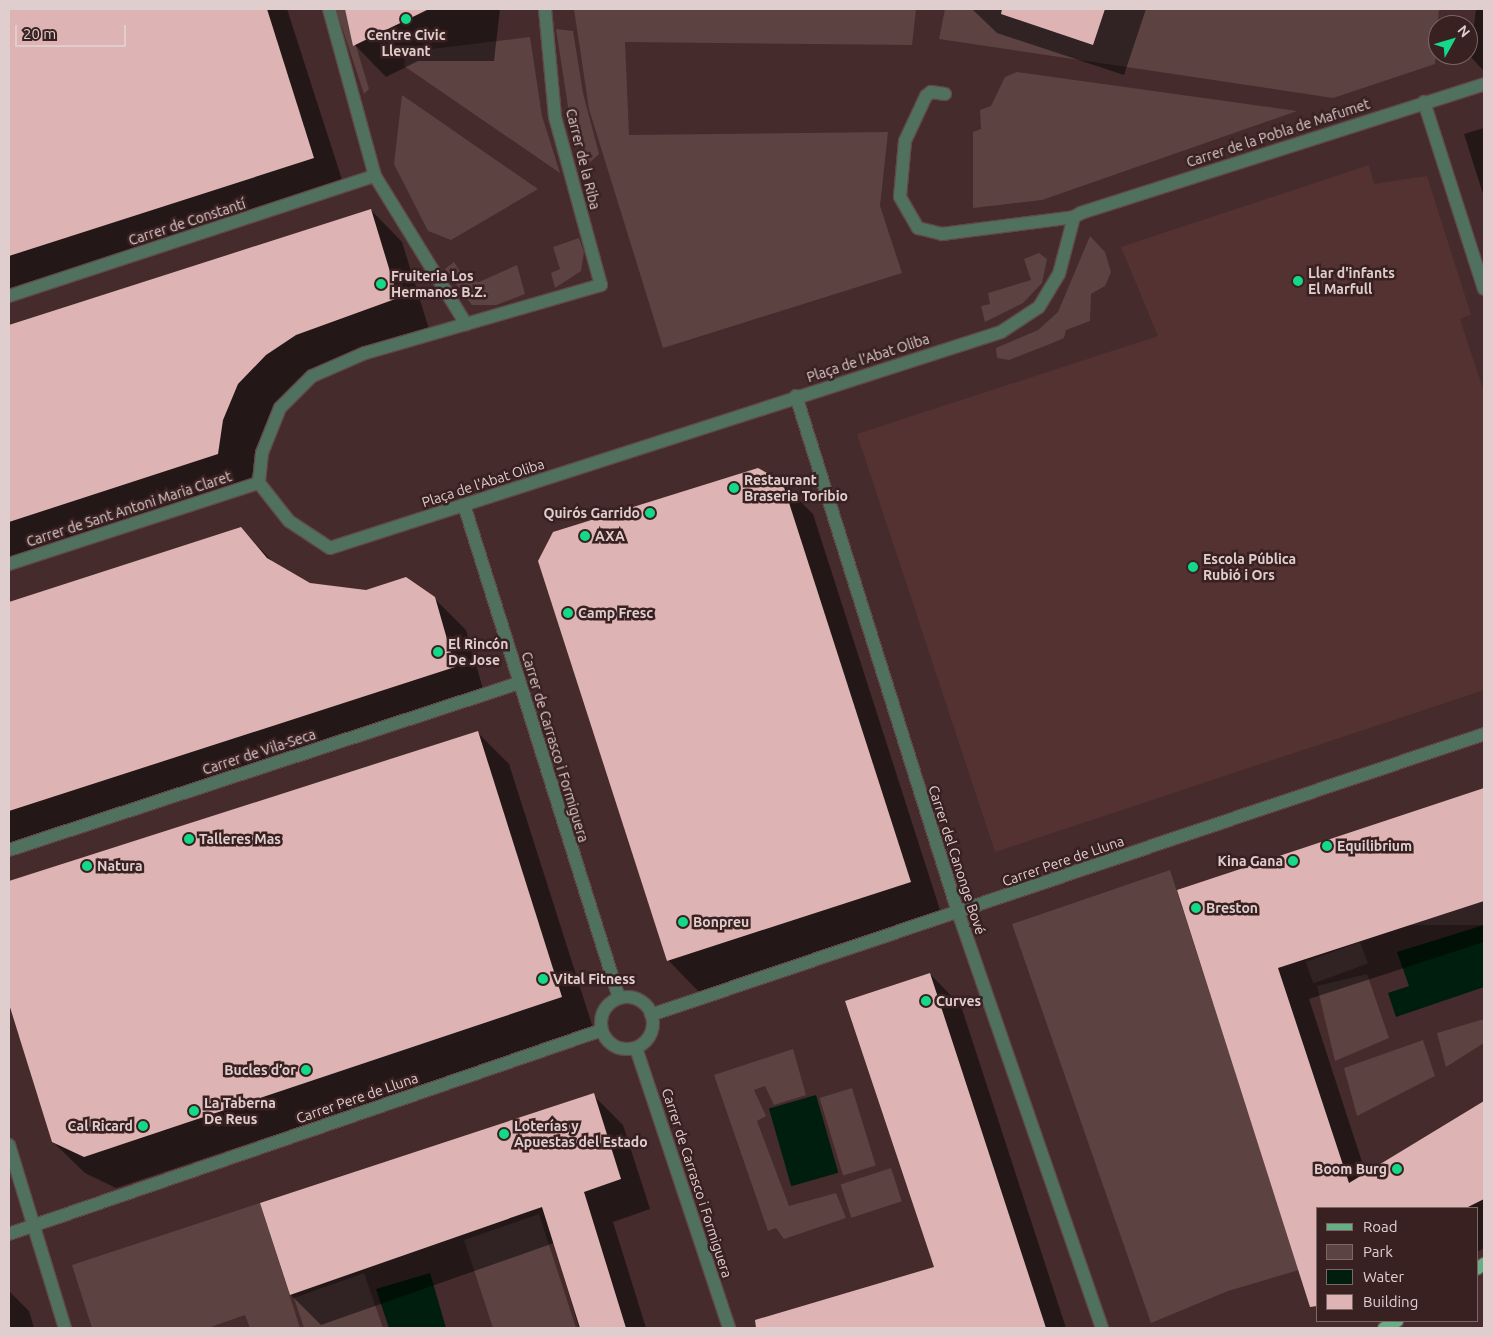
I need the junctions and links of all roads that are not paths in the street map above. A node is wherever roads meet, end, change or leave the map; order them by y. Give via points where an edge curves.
1 (329, 9) edge
2 (545, 9) edge
3 (1484, 84) edge
4 (945, 94) dead end
5 (1424, 102) junction
6 (376, 176) junction
7 (1078, 215) junction
8 (1484, 289) edge
9 (9, 296) edge
10 (466, 324) junction
11 (796, 396) junction
12 (259, 483) junction
13 (464, 505) junction
14 (9, 564) edge
15 (519, 682) junction
16 (1484, 734) edge
17 (9, 850) edge
18 (958, 912) junction
19 (619, 998) junction
20 (651, 1015) junction
21 (602, 1030) junction
22 (636, 1048) junction
23 (9, 1145) edge
24 (34, 1225) junction
25 (9, 1234) edge
26 (1395, 1322) edge
27 (65, 1328) edge
28 (729, 1328) edge
29 (1102, 1328) edge
30 (1384, 1328) edge

1 - 6 street
2 - 10 street, Carrer de la Riba via 555,117 601,285
3 - 5 street, Carrer de la Pobla de Mafumet
4 - 7 street, Carrer de la Pobla de Mafumet via 931,92 926,96 905,141 900,197 918,228 942,234
5 - 7 street, Carrer de la Pobla de Mafumet
5 - 8 street
6 - 9 street, Carrer de Constantí
6 - 10 street
7 - 11 street, Plaça de l'Abat Oliba via 1059,274 1039,307 1022,322
10 - 12 street via 365,353 312,376 280,408 262,453
11 - 13 street, Plaça de l'Abat Oliba
11 - 18 street, Carrer del Canonge Bové
12 - 13 street, Plaça de l'Abat Oliba via 289,521 330,548
12 - 14 street, Carrer de Sant Antoni Maria Claret
13 - 15 street, Carrer de Carrasco i Formiguera
15 - 17 street, Carrer de Vila-Seca
15 - 19 street, Carrer de Carrasco i Formiguera
16 - 18 street, Carrer Pere de Lluna
18 - 20 street, Carrer Pere de Lluna
18 - 29 street, Carrer del Canonge Bové
19 - 20 street via 637,999
19 - 21 street via 604,1009
20 - 22 street via 652,1033
21 - 22 street via 615,1046
21 - 24 street, Carrer Pere de Lluna
22 - 28 street, Carrer de Carrasco i Formiguera
23 - 24 street
24 - 25 street, Carrer Pere de Lluna
24 - 27 street
26 - 30 main road

